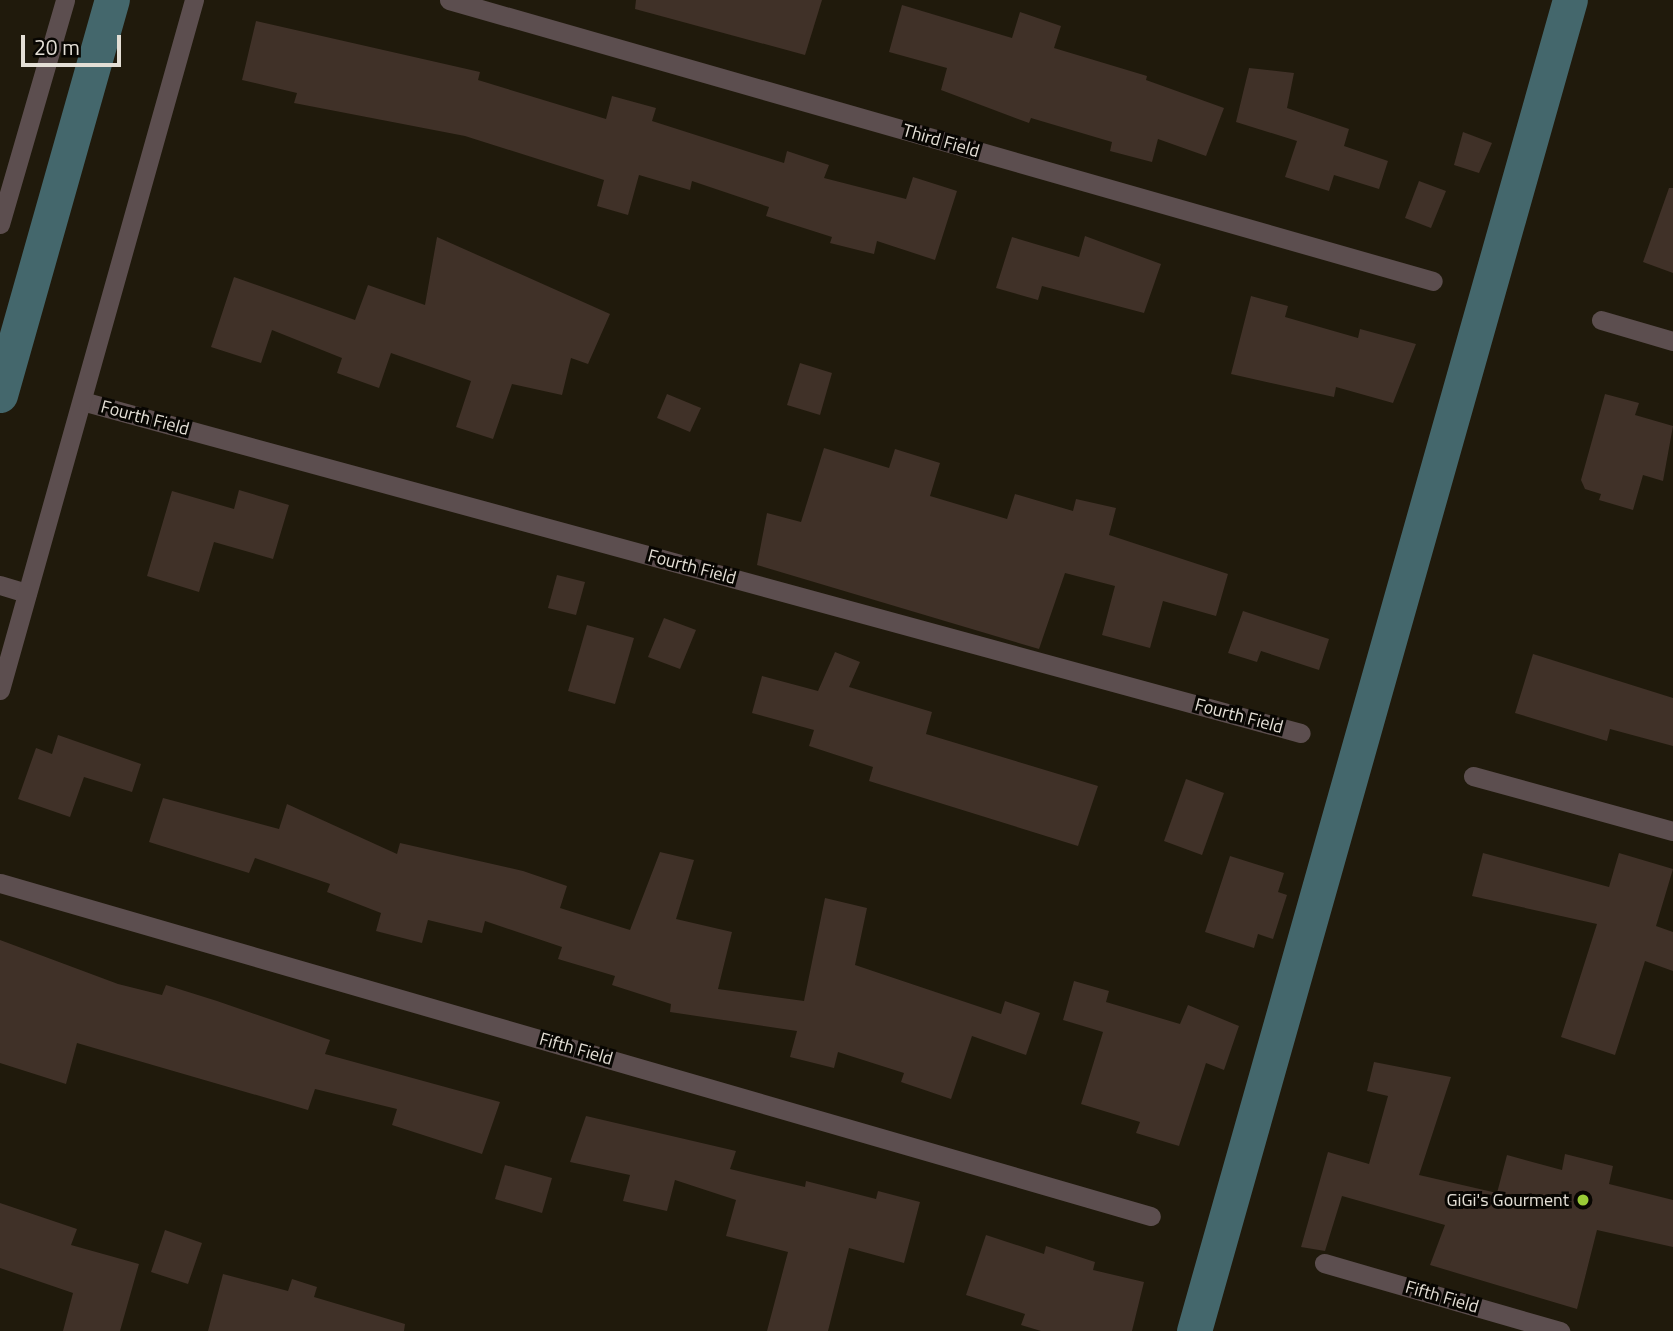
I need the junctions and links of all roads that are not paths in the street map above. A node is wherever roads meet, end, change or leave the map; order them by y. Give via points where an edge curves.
1 (65, 0) edge
2 (194, 0) edge
3 (449, 0) edge
4 (0, 224) edge
5 (1433, 281) dead end
6 (1601, 320) dead end
7 (1673, 341) edge
8 (82, 401) junction
9 (0, 585) edge
10 (27, 593) junction
11 (0, 690) edge
12 (1301, 733) dead end
13 (1473, 776) dead end
14 (1673, 831) edge
15 (0, 883) edge
16 (1151, 1216) dead end
17 (1324, 1263) dead end
18 (1560, 1331) edge

1 - 4 street
2 - 8 street
3 - 5 street, Third Field
6 - 7 street
8 - 10 street
8 - 12 street, Fourth Field
9 - 10 street
10 - 11 street
13 - 14 street
15 - 16 street, Fifth Field
17 - 18 street, Fifth Field

